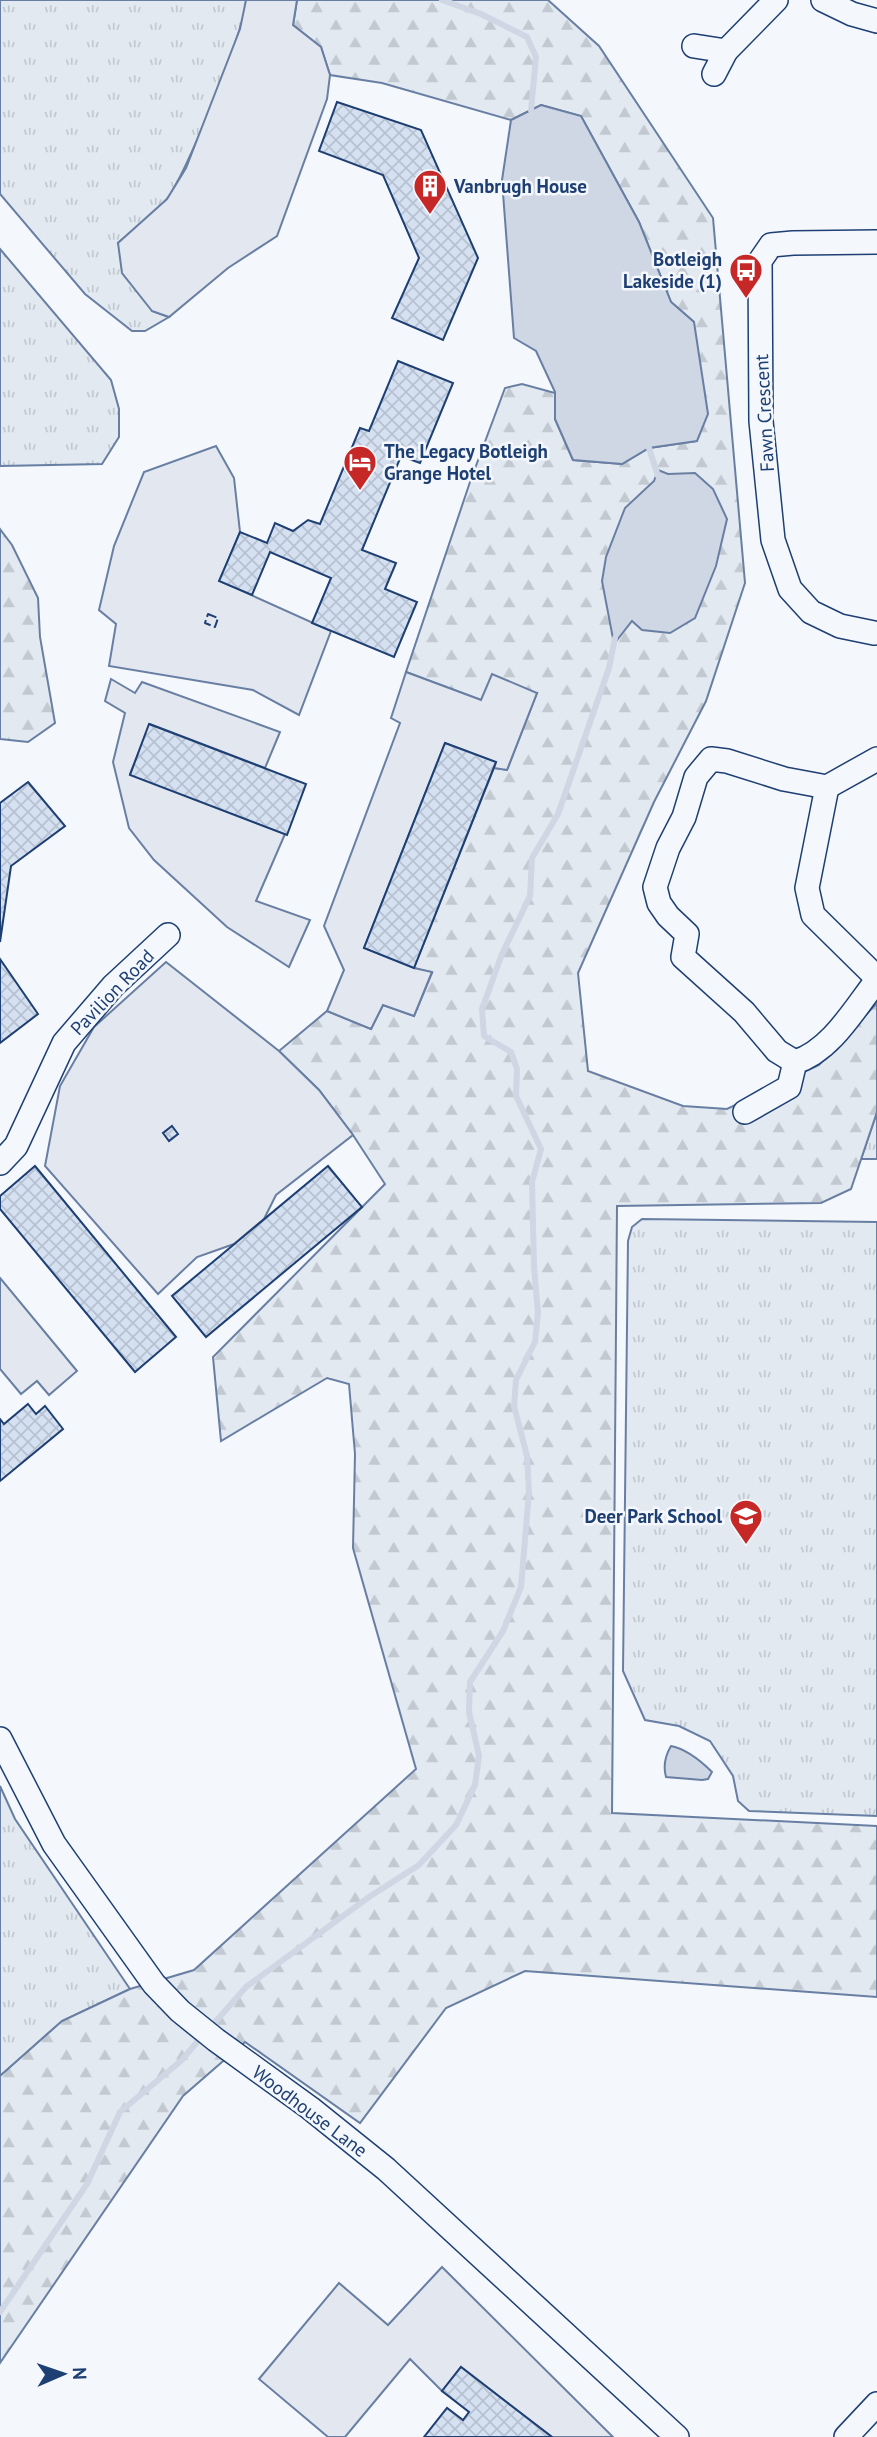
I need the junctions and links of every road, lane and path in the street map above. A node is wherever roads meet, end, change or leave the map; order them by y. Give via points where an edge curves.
1 (776, 0) edge
2 (823, 0) edge
3 (877, 22) edge
4 (694, 46) dead end
5 (726, 51) junction
6 (714, 74) dead end
7 (877, 242) edge
8 (876, 634) edge
9 (877, 759) edge
10 (827, 787) junction
11 (168, 935) dead end
12 (877, 979) edge
13 (795, 1062) junction
14 (745, 1112) dead end
15 (0, 1163) edge
16 (0, 1739) edge
17 (877, 2404) edge
18 (677, 2437) edge
19 (846, 2437) edge

1 - 5 street
2 - 3 street
4 - 5 street
5 - 6 street
7 - 8 street, Fawn Crescent via 771,245 760,261 761,421 773,540 790,589 811,612 840,626
9 - 10 street
10 - 12 street via 807,888 813,915
10 - 13 street via 710,759 696,777 655,887 659,903 687,934 683,957 744,1012 777,1051
11 - 15 street, Pavilion Road via 113,986 64,1043 16,1146
12 - 13 street via 833,1035 809,1058
13 - 14 street via 789,1087
16 - 18 street, Woodhouse Lane via 54,1844 154,1984 216,2040 386,2169
17 - 19 street

